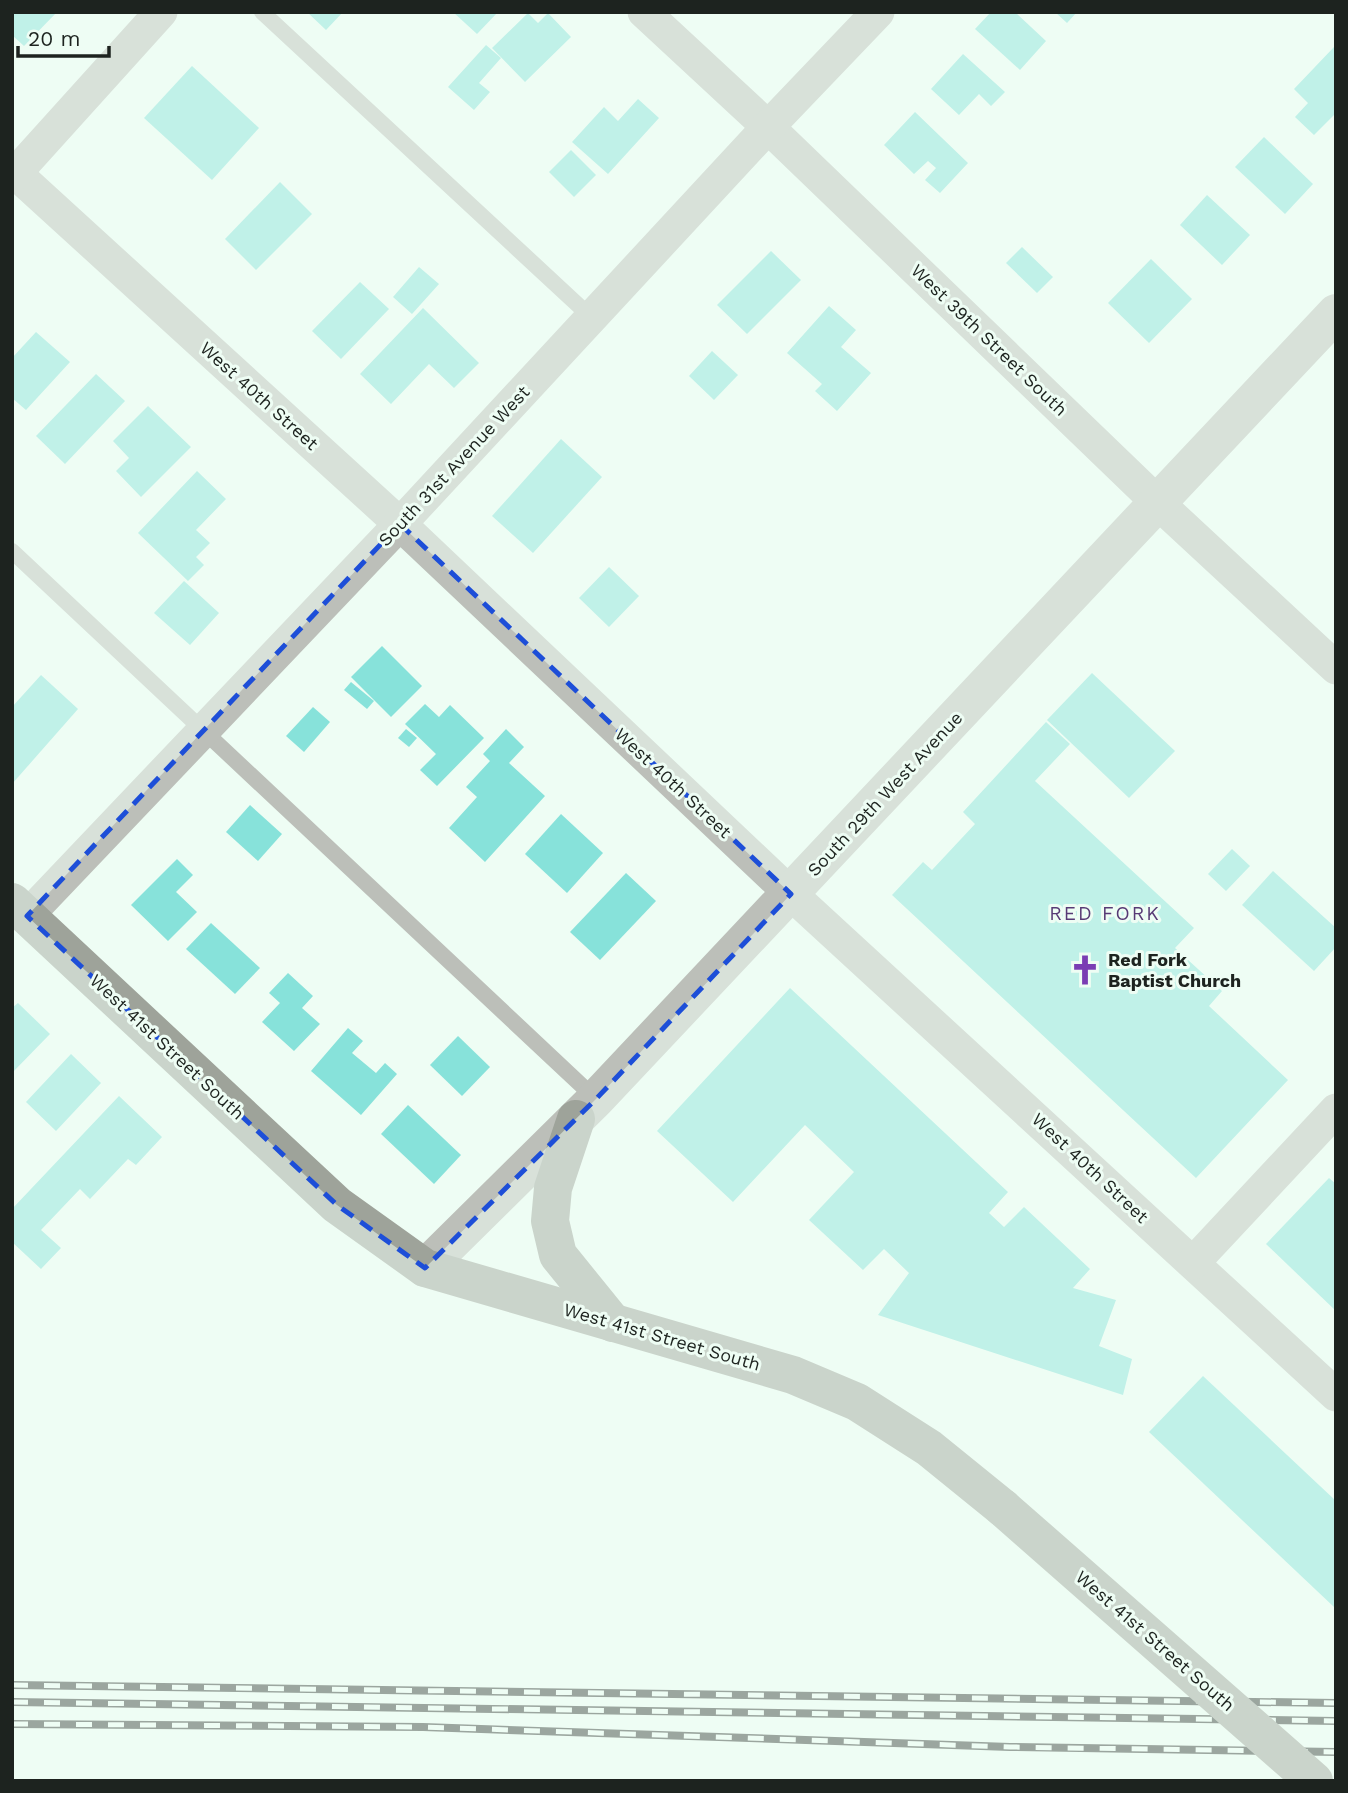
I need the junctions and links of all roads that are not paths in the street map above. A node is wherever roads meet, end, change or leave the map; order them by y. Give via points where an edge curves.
1 (161, 12) edge
2 (262, 12) edge
3 (644, 12) edge
4 (878, 12) edge
5 (768, 127) junction
6 (13, 174) edge
7 (1336, 313) edge
8 (592, 318) junction
9 (1158, 503) junction
10 (400, 524) junction
11 (12, 551) edge
12 (1336, 668) edge
13 (204, 729) junction
14 (791, 894) junction
15 (20, 909) edge
16 (586, 1109) junction
17 (1336, 1110) edge
18 (1192, 1263) junction
19 (425, 1268) junction
20 (613, 1323) junction
21 (1336, 1395) edge
22 (1314, 1781) edge

1 - 6 street
2 - 8 lane
3 - 5 street, West 39th Street South
4 - 5 street, South 31st Avenue West
5 - 8 street, South 31st Avenue West
5 - 9 street, West 39th Street South
6 - 10 street, West 40th Street
7 - 9 street, South 29th West Avenue
8 - 10 street, South 31st Avenue West
9 - 12 street, West 39th Street South
9 - 14 street, South 29th West Avenue
10 - 13 street, South 31st Avenue West
10 - 14 street, West 40th Street
11 - 13 lane
13 - 15 street, South 31st Avenue West
13 - 16 lane
14 - 16 street, South 29th West Avenue
14 - 18 street, West 40th Street
15 - 19 main road, West 41st Street South via 337,1205
16 - 19 street, South 29th West Avenue
16 - 20 main road via 553,1188 550,1221 558,1255
17 - 18 street
18 - 21 street, West 40th Street
19 - 20 main road, West 41st Street South
20 - 22 main road, West 41st Street South, bridge via 793,1375 857,1402 929,1448

